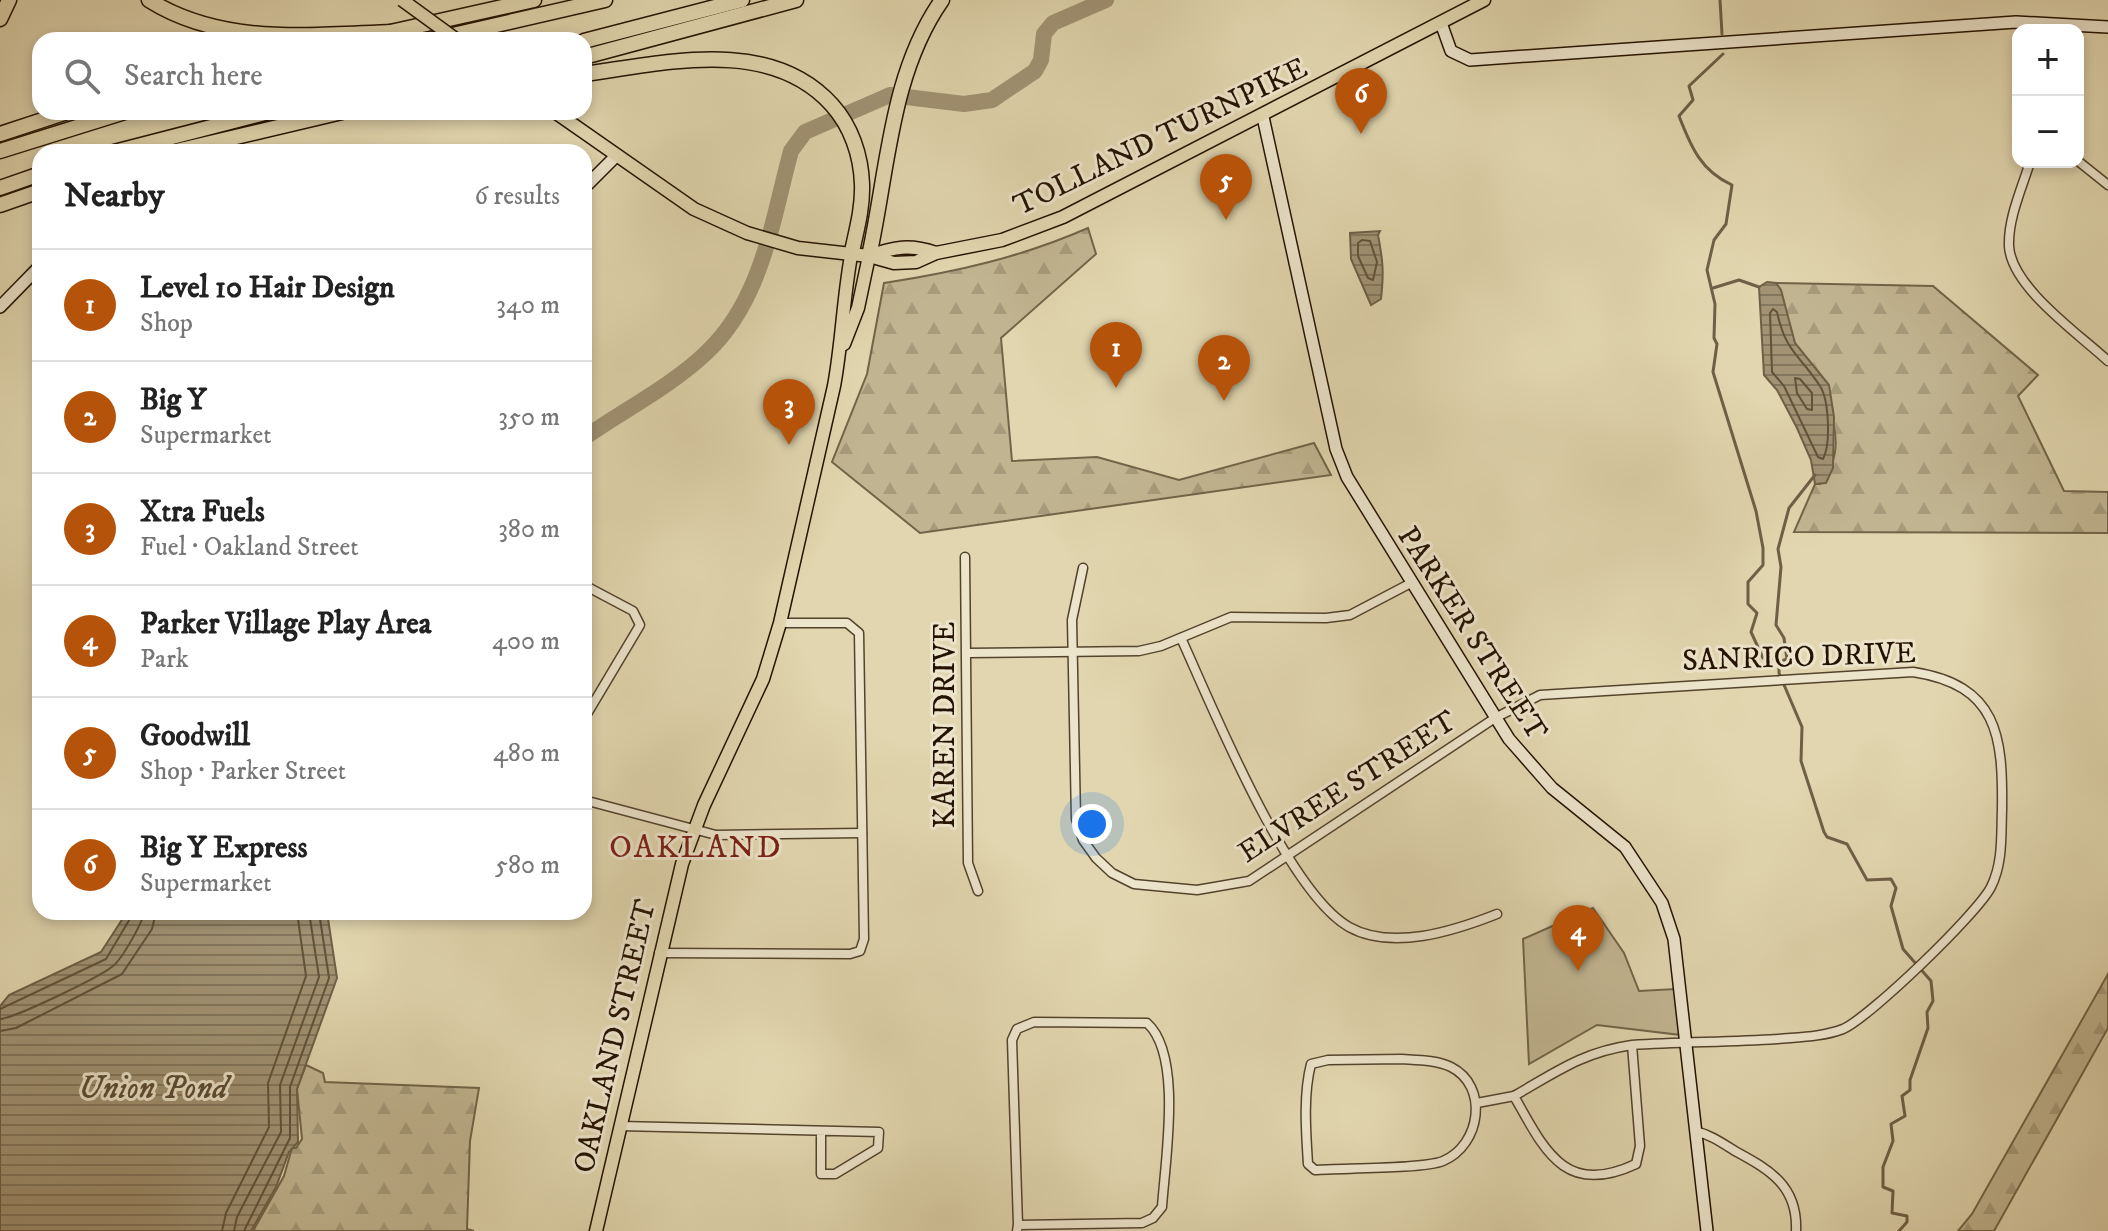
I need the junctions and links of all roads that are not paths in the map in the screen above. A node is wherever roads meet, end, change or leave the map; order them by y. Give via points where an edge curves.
1 (9, 0) edge
2 (149, 0) edge
3 (402, 0) edge
4 (534, 0) edge
5 (605, 0) edge
6 (742, 0) edge
7 (796, 0) edge
8 (942, 0) edge
9 (1484, 0) edge
10 (0, 19) edge
11 (1441, 23) junction
12 (2023, 24) edge
13 (2084, 26) edge
14 (2108, 27) edge
15 (245, 32) edge
16 (393, 32) edge
17 (446, 32) edge
18 (466, 32) edge
19 (592, 39) edge
20 (592, 55) edge
21 (592, 73) edge
22 (1263, 117) junction
23 (43, 120) edge
24 (99, 120) edge
25 (238, 120) edge
26 (308, 120) edge
27 (566, 120) edge
28 (0, 134) edge
29 (145, 144) edge
30 (206, 144) edge
31 (0, 151) edge
32 (616, 156) junction
33 (2084, 166) edge
34 (2028, 168) edge
35 (32, 177) edge
36 (592, 180) edge
37 (2108, 185) edge
38 (0, 188) edge
39 (32, 194) edge
40 (0, 205) edge
41 (851, 256) junction
42 (869, 256) junction
43 (32, 274) edge
44 (0, 307) edge
45 (841, 350) junction
46 (2108, 361) edge
47 (965, 557) dead end
48 (1083, 568) dead end
49 (1411, 583) junction
50 (592, 589) edge
51 (780, 623) junction
52 (1181, 638) junction
53 (1073, 652) junction
54 (968, 653) junction
55 (592, 706) edge
56 (1495, 718) junction
57 (592, 802) edge
58 (694, 832) junction
59 (862, 833) junction
60 (1288, 855) junction
61 (978, 891) dead end
62 (1497, 914) dead end
63 (658, 953) junction
64 (1687, 1044) junction
65 (1632, 1045) junction
66 (1514, 1096) junction
67 (1477, 1103) junction
68 (619, 1126) junction
69 (821, 1131) junction
70 (1695, 1131) junction
71 (1017, 1228) edge
72 (596, 1231) edge
73 (1707, 1231) edge
74 (1796, 1231) edge

1 - 10 highway
2 - 15 highway via 197,23
3 - 17 main road, bridge
4 - 16 highway
5 - 18 highway
6 - 19 highway
7 - 20 highway
8 - 42 highway via 920,35 906,74
9 - 11 main road, TOLLAND TURNPIKE
11 - 12 street via 1451,51 1470,60
11 - 22 main road, TOLLAND TURNPIKE
13 - 14 street
21 - 41 highway via 744,60 798,76 831,103 849,131 862,185
22 - 42 main road, TOLLAND TURNPIKE via 1039,227 916,262
22 - 49 street, PARKER STREET via 1336,449
23 - 28 highway
24 - 31 highway
25 - 29 highway
26 - 30 highway
27 - 32 main road, TOLLAND TURNPIKE
32 - 36 street
32 - 41 main road, TOLLAND TURNPIKE via 694,209 747,233
33 - 37 street
34 - 46 street via 2010,228 2012,265 2024,283
35 - 38 highway
39 - 40 highway
41 - 42 main road, TOLLAND TURNPIKE
41 - 45 main road, OAKLAND STREET via 841,309
42 - 45 main road, OAKLAND STREET via 858,308
43 - 44 street
45 - 51 main road, OAKLAND STREET
47 - 54 street, KAREN DRIVE
48 - 53 street, ELVREE STREET via 1072,620
49 - 52 street via 1350,615 1231,617
49 - 56 street, PARKER STREET
50 - 55 street via 633,611 640,625
51 - 58 main road, OAKLAND STREET via 758,692
51 - 59 street via 847,623 859,633
52 - 53 street via 1139,651
52 - 60 street via 1239,767
53 - 54 street
53 - 60 street, ELVREE STREET via 1076,819 1096,858 1134,884 1197,890 1249,881
54 - 61 street, KAREN DRIVE via 968,863
56 - 60 street, ELVREE STREET
56 - 64 street, PARKER STREET via 1528,763 1625,847 1644,872 1674,939
56 - 64 street, SANRICO DRIVE via 1524,701 1558,691 1913,672 1943,677 1982,704 1996,728 2003,774 1997,871 1977,909 1866,1015 1844,1029 1816,1036
57 - 58 street
58 - 59 street
58 - 63 main road, OAKLAND STREET
59 - 63 street via 860,951
60 - 62 street via 1326,909 1349,927 1376,937 1404,938
63 - 68 main road, OAKLAND STREET
64 - 65 street, SANRICO DRIVE
64 - 70 street, PARKER STREET
65 - 66 street, SANRICO DRIVE via 1575,1059
65 - 66 street via 1640,1146 1636,1164 1614,1174 1592,1176 1563,1169 1544,1149
66 - 67 street
67 - 67 street via 1469,1084 1451,1067 1428,1061 1311,1064 1308,1164 1315,1170 1443,1161 1462,1148 1475,1123
68 - 69 street
68 - 72 main road, OAKLAND STREET
69 - 69 street via 879,1132 878,1148 835,1174 821,1174
70 - 73 street, PARKER STREET
70 - 74 street via 1775,1174 1791,1199
71 - 71 street via 1142,1223 1162,1207 1169,1090 1159,1033 1147,1023 1034,1022 1017,1029 1012,1055

